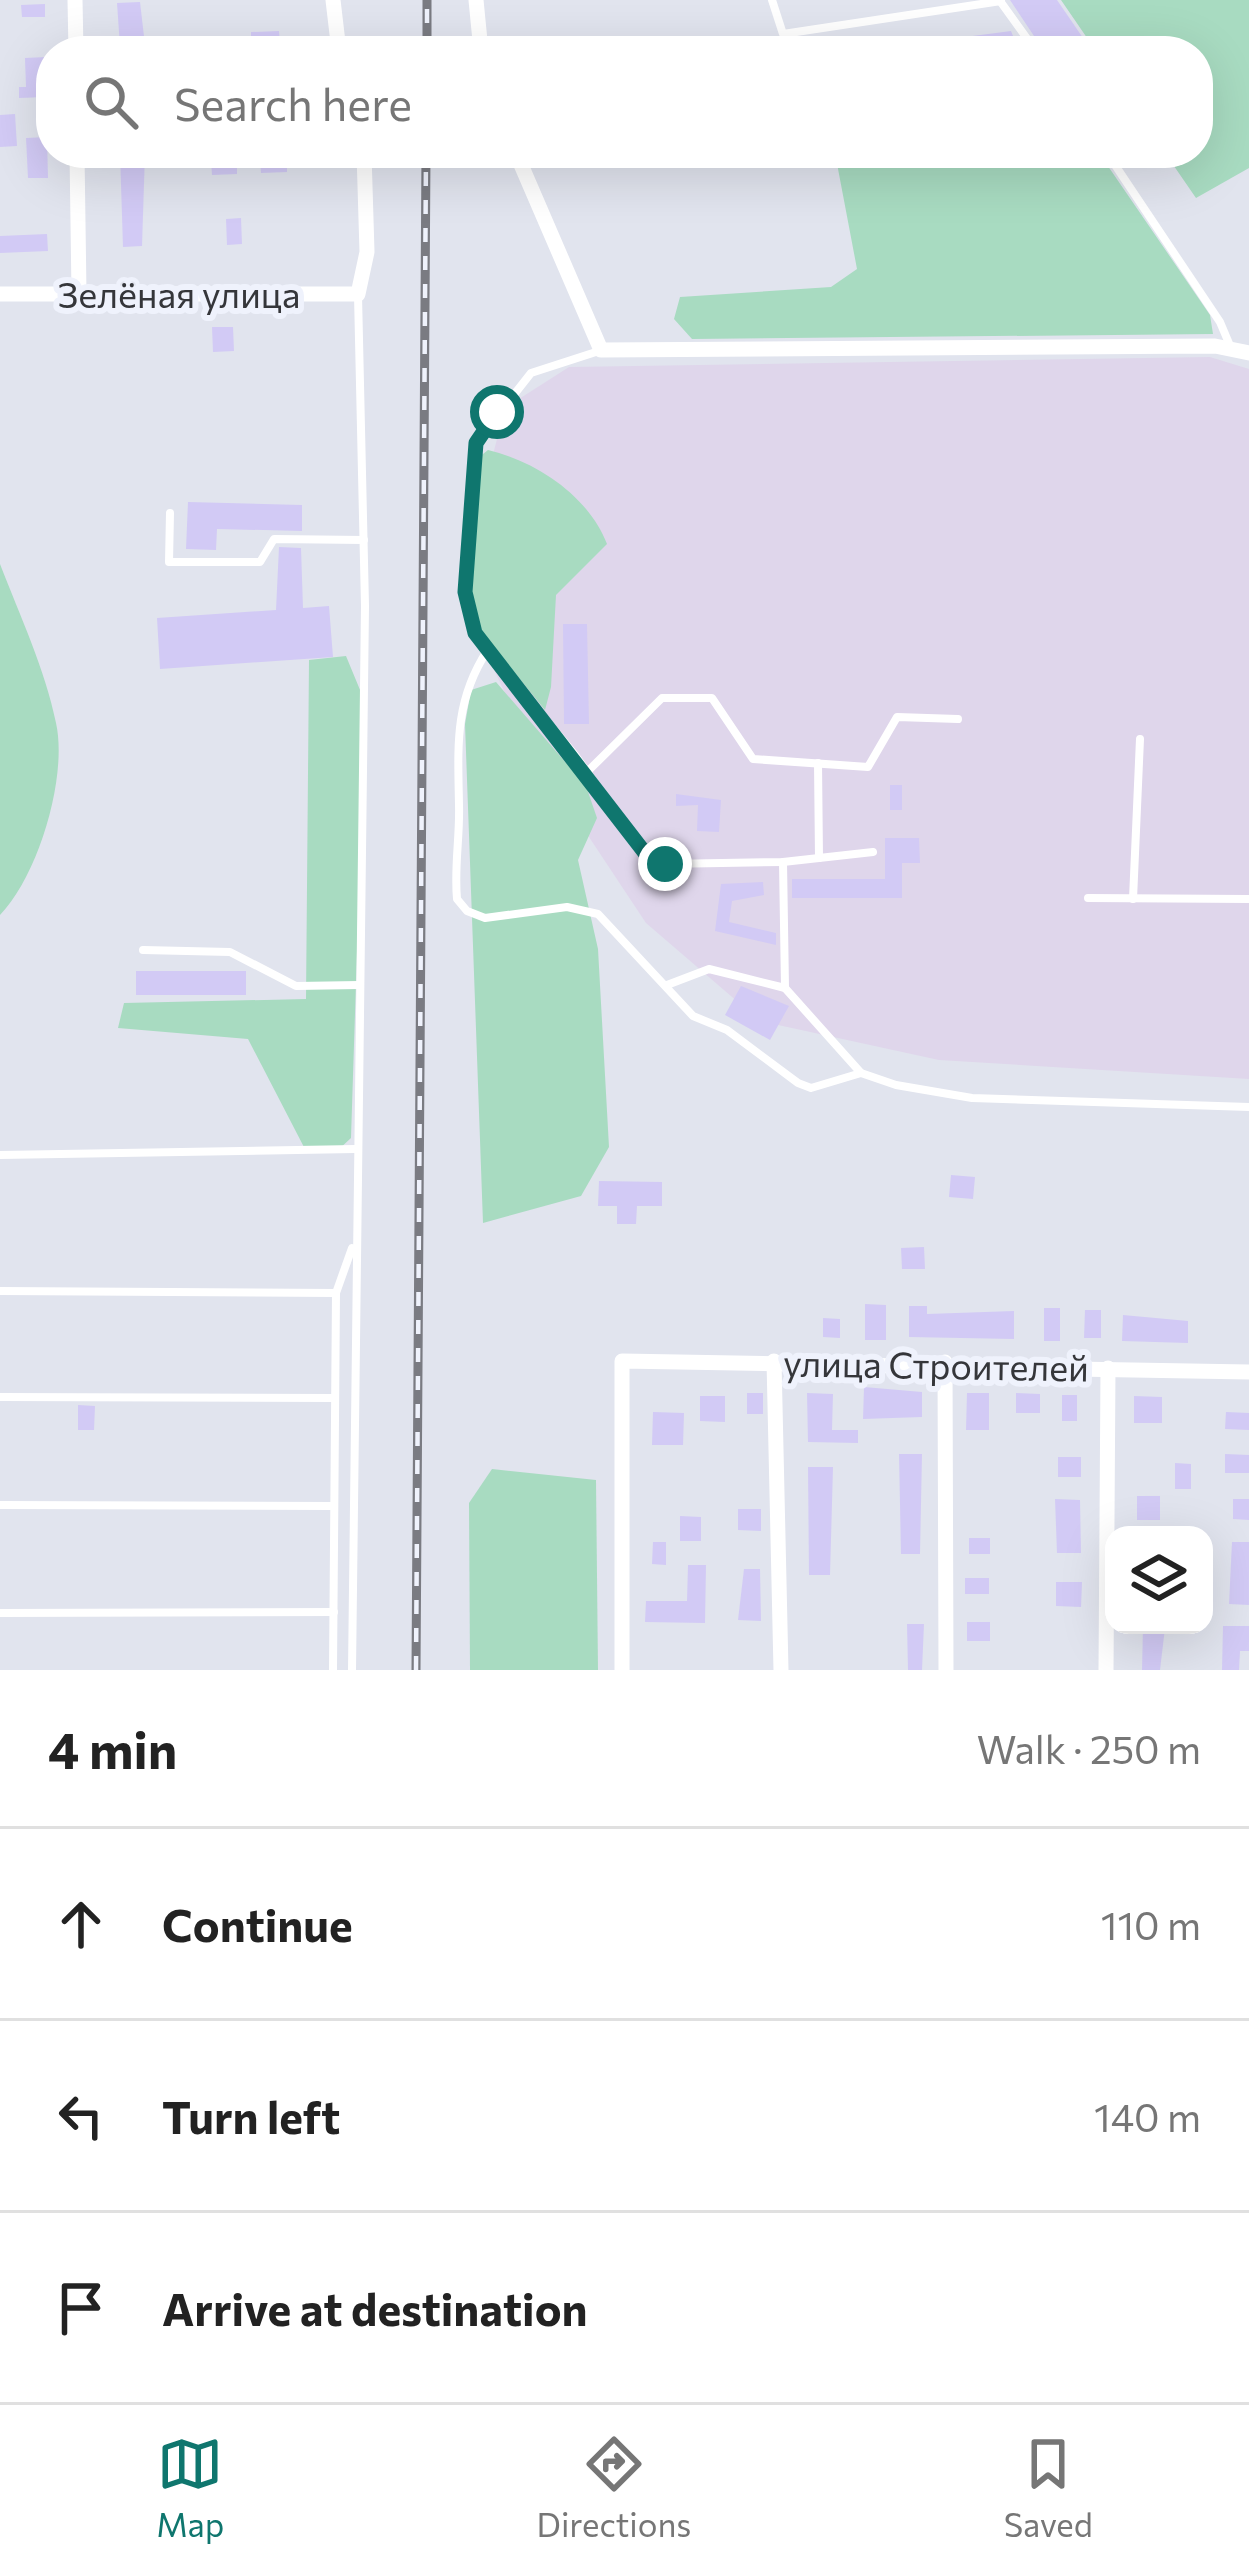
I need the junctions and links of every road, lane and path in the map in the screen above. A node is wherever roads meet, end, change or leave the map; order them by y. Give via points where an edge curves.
1 (75, 0) edge
2 (333, 0) edge
3 (476, 0) edge
4 (772, 0) edge
5 (1000, 1) edge
6 (76, 36) edge
7 (337, 36) edge
8 (480, 36) edge
9 (1025, 36) edge
10 (77, 168) edge
11 (364, 168) edge
12 (522, 168) edge
13 (1117, 168) edge
14 (79, 293) junction
15 (0, 294) edge
16 (358, 294) junction
17 (1231, 348) junction
18 (601, 350) junction
19 (1249, 353) edge
20 (170, 514) dead end
21 (364, 540) junction
22 (487, 651) junction
23 (958, 719) dead end
24 (1140, 739) dead end
25 (818, 764) junction
26 (587, 772) junction
27 (873, 852) dead end
28 (819, 858) junction
29 (783, 862) junction
30 (1088, 898) dead end
31 (1249, 899) edge
32 (1133, 900) junction
33 (143, 950) dead end
34 (359, 985) junction
35 (667, 985) junction
36 (785, 988) junction
37 (861, 1073) junction
38 (1249, 1107) edge
39 (355, 1149) junction
40 (0, 1156) edge
41 (355, 1241) junction
42 (0, 1291) edge
43 (336, 1293) junction
44 (773, 1360) junction
45 (945, 1362) junction
46 (1108, 1368) junction
47 (1249, 1372) edge
48 (0, 1397) edge
49 (335, 1398) junction
50 (0, 1504) edge
51 (333, 1506) junction
52 (0, 1612) edge
53 (334, 1612) junction
54 (333, 1670) edge
55 (352, 1670) edge
56 (622, 1670) edge
57 (781, 1670) edge
58 (946, 1670) edge
59 (1106, 1670) edge

1 - 6 street
2 - 7 street
3 - 8 street
4 - 5 lane via 783,34
5 - 9 lane
10 - 14 street
11 - 16 street via 367,252
12 - 18 street
13 - 17 lane
14 - 15 street, Зелёная улица
14 - 16 street, Зелёная улица
16 - 21 lane
17 - 18 street
17 - 19 street
18 - 22 lane via 531,373 476,443 465,592
20 - 21 lane via 169,562 260,562 274,539
21 - 34 lane
22 - 26 lane
22 - 35 lane via 470,677 458,724 457,899 485,918 567,907 598,914
23 - 25 lane via 897,717 868,767
24 - 32 lane
25 - 26 lane via 753,759 712,698 662,698
25 - 28 lane
26 - 29 lane via 645,853 665,864
27 - 28 lane
28 - 29 lane
29 - 36 lane
30 - 32 lane
31 - 32 lane
33 - 34 lane via 230,952 296,986
34 - 39 lane
35 - 36 lane via 709,970
35 - 37 lane via 693,1016 727,1030 798,1083 811,1088
36 - 37 lane
37 - 38 lane via 972,1098
39 - 40 lane
39 - 41 lane
41 - 43 lane
41 - 55 lane
42 - 43 lane
43 - 49 lane
44 - 45 street, улица Строителей
44 - 56 street, улица Строителей via 622,1361
44 - 57 street
45 - 46 street, улица Строителей
45 - 58 street
46 - 47 street, улица Строителей
46 - 59 street
48 - 49 lane
49 - 51 lane
50 - 51 lane
51 - 53 lane
52 - 53 lane
53 - 54 lane

